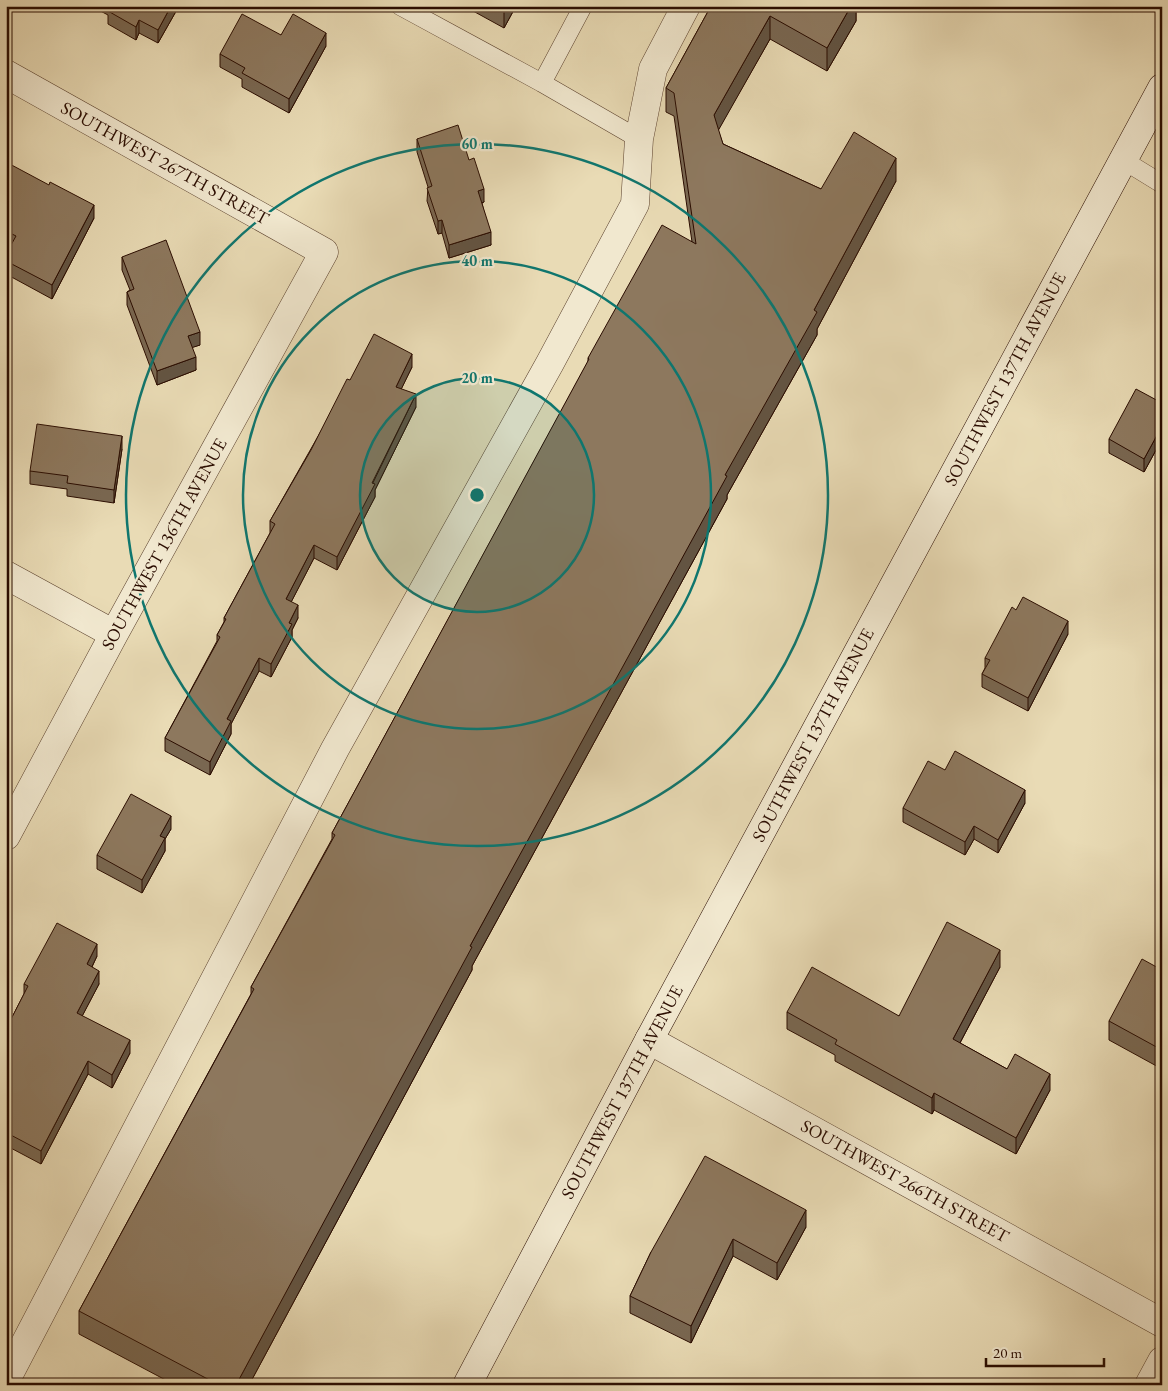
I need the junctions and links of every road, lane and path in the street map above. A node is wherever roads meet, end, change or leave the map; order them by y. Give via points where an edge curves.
1 (400, 6) edge
2 (583, 6) edge
3 (686, 6) edge
4 (6, 74) edge
5 (542, 83) junction
6 (1162, 88) edge
7 (639, 139) junction
8 (1122, 160) junction
9 (1162, 184) edge
10 (324, 252) joint
11 (6, 575) edge
12 (114, 634) junction
13 (6, 836) edge
14 (649, 1040) junction
15 (1162, 1322) edge
16 (1162, 1361) edge
17 (6, 1381) edge
18 (13, 1385) edge
19 (467, 1385) edge
20 (1149, 1385) edge

1 - 5 lane
2 - 5 lane
3 - 7 street via 652,69
4 - 10 street, SOUTHWEST 267TH STREET
5 - 7 lane
6 - 8 street, SOUTHWEST 137TH AVENUE
7 - 17 street via 635,204 335,749
8 - 9 lane
8 - 14 street, SOUTHWEST 137TH AVENUE
10 - 12 street, SOUTHWEST 136TH AVENUE
11 - 12 street
12 - 13 street, SOUTHWEST 136TH AVENUE
14 - 15 street, SOUTHWEST 266TH STREET
14 - 19 street, SOUTHWEST 137TH AVENUE
16 - 20 street
17 - 18 street

